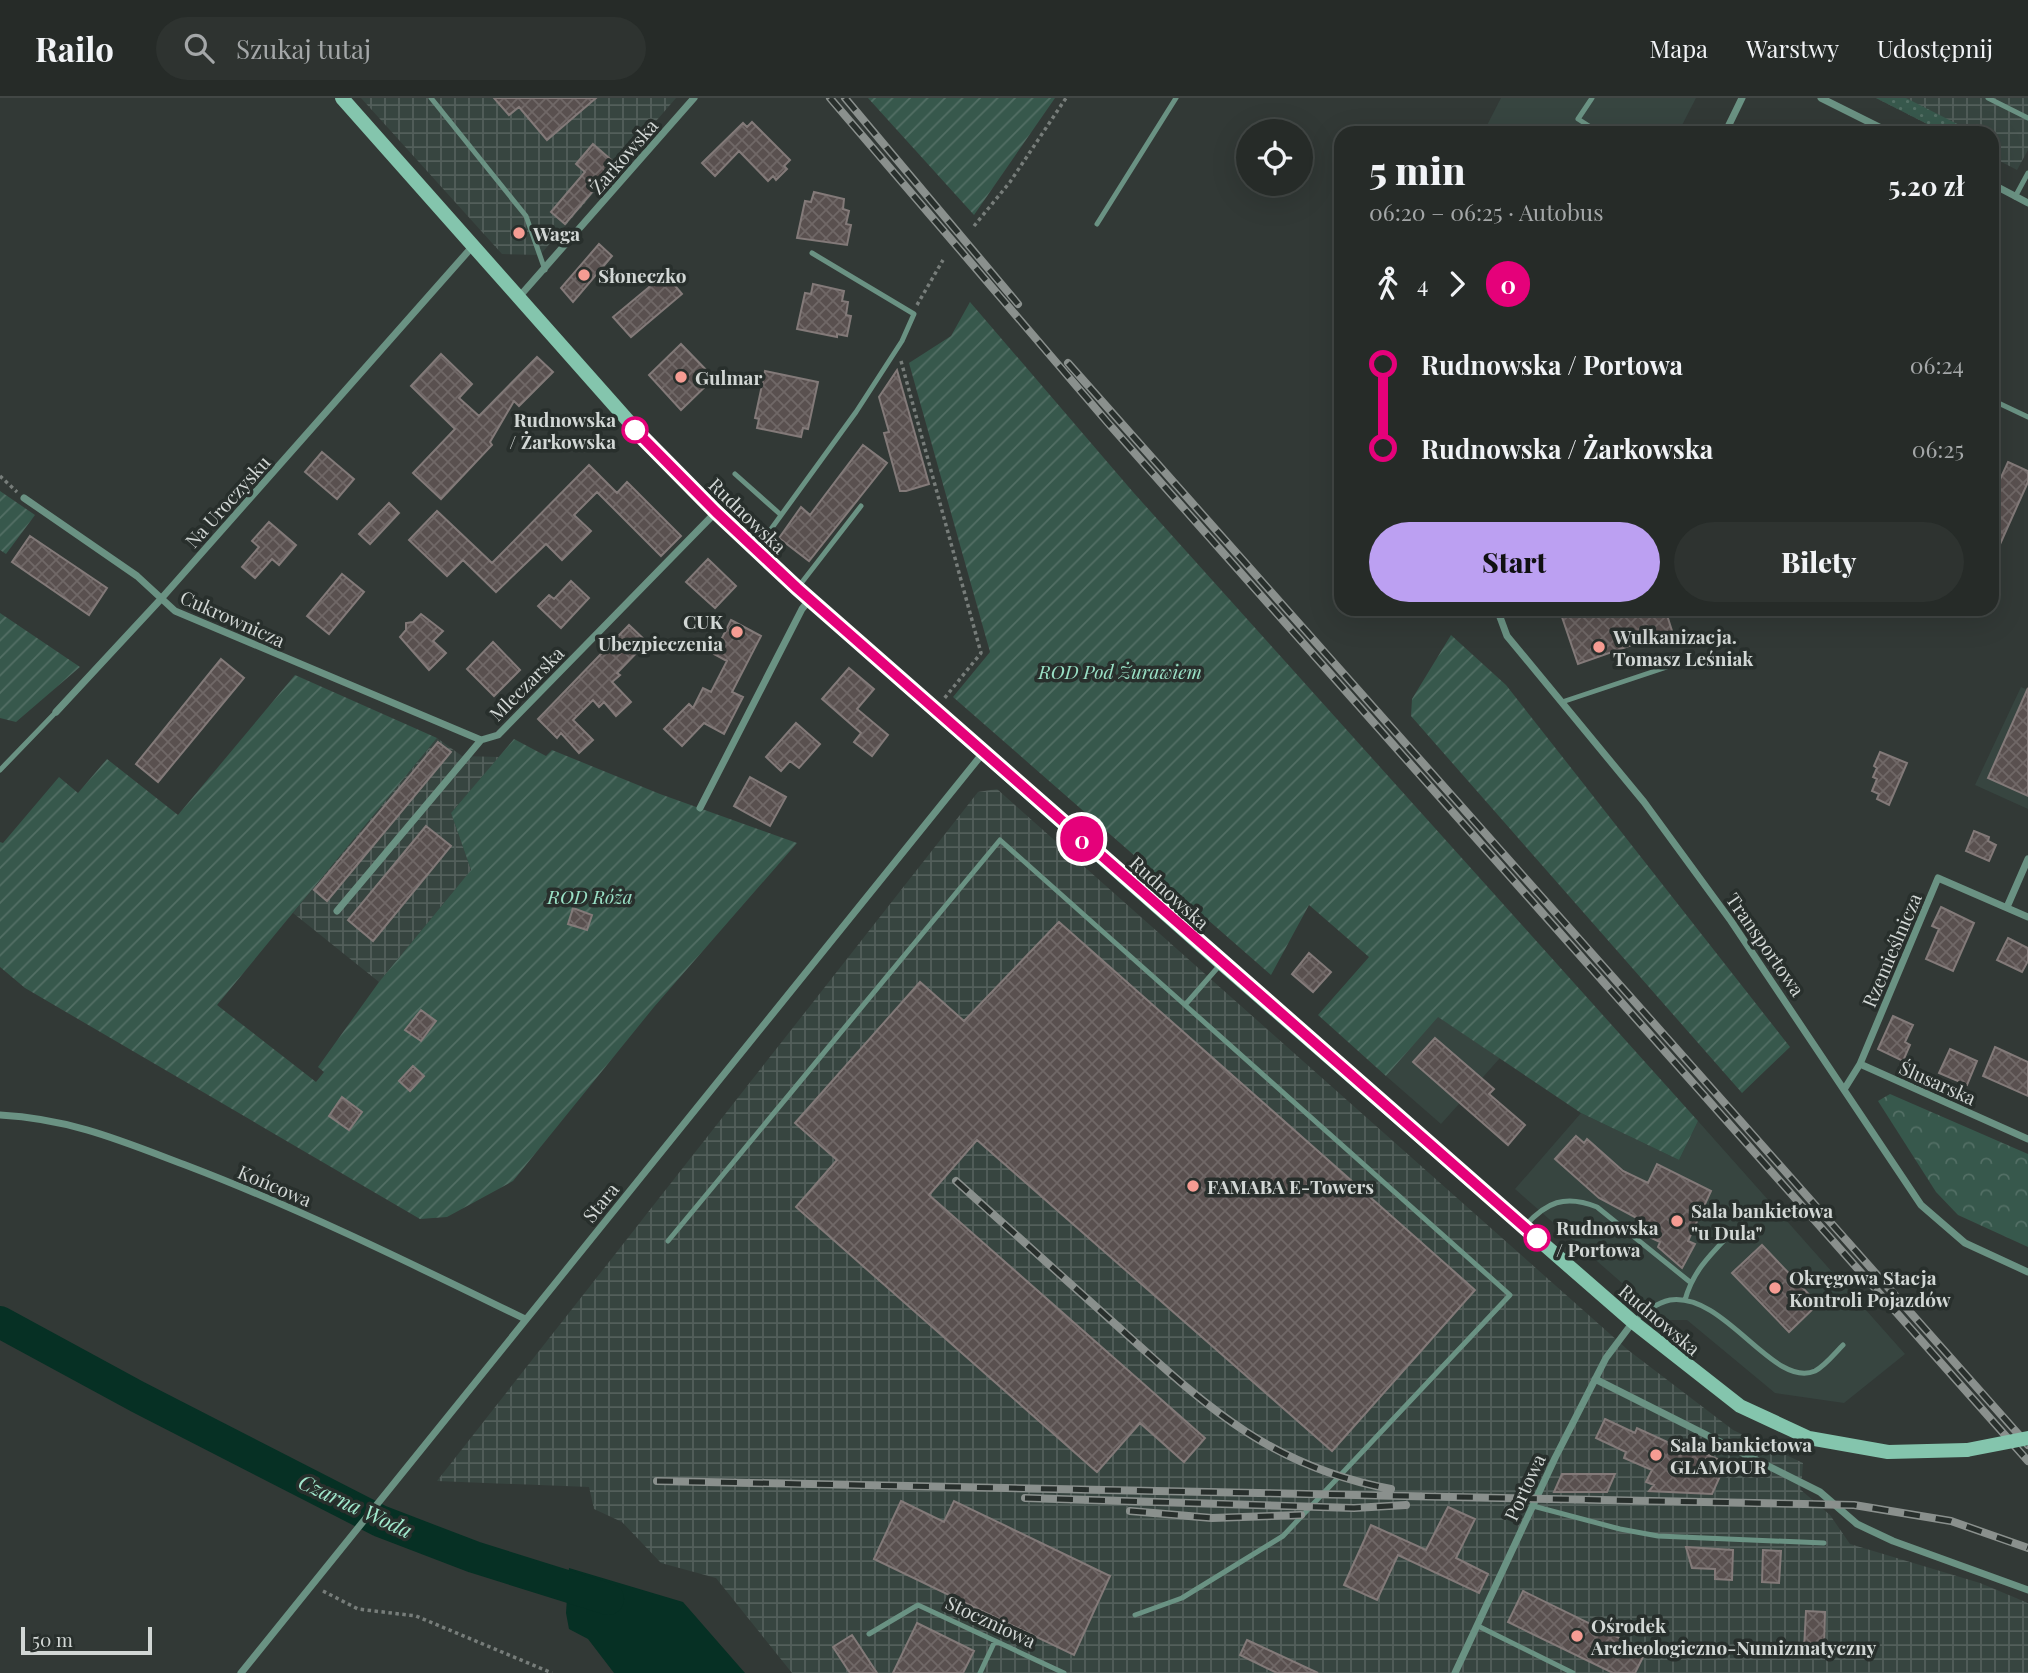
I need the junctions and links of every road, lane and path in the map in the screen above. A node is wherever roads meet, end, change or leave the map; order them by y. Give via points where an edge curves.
1 (342, 98) edge
2 (431, 98) edge
3 (694, 98) edge
4 (1066, 98) edge
5 (1176, 98) edge
6 (1592, 98) edge
7 (1742, 98) edge
8 (1821, 98) edge
9 (1988, 98) edge
10 (2028, 118) edge
11 (1589, 126) edge
12 (1728, 126) edge
13 (1877, 126) edge
14 (2028, 173) edge
15 (1999, 188) edge
16 (2015, 197) junction
17 (2028, 203) edge
18 (1097, 225) dead end
19 (974, 226) dead end
20 (472, 247) junction
21 (812, 253) dead end
22 (943, 260) dead end
23 (545, 270) junction
24 (519, 297) junction
25 (914, 314) junction
26 (898, 347) junction
27 (1999, 403) edge
28 (2028, 417) edge
29 (734, 474) dead end
30 (0, 476) edge
31 (24, 498) joint
32 (861, 506) dead end
33 (716, 512) junction
34 (781, 515) junction
35 (756, 550) junction
36 (797, 588) junction
37 (810, 599) junction
38 (160, 600) junction
39 (1500, 616) edge
40 (1676, 664) dead end
41 (1562, 702) junction
42 (935, 710) junction
43 (56, 712) joint
44 (481, 740) junction
45 (984, 752) junction
46 (0, 770) edge
47 (701, 808) dead end
48 (2028, 859) edge
49 (2007, 907) junction
50 (337, 911) dead end
51 (2028, 916) edge
52 (1221, 963) junction
53 (1185, 1005) junction
54 (1860, 1064) junction
55 (1845, 1088) junction
56 (0, 1115) edge
57 (2028, 1139) edge
58 (1524, 1227) junction
59 (1731, 1233) dead end
60 (668, 1241) dead end
61 (2028, 1272) edge
62 (1690, 1282) junction
63 (1685, 1300) junction
64 (525, 1319) junction
65 (1633, 1322) junction
66 (1843, 1345) dead end
67 (1595, 1379) junction
68 (2028, 1438) edge
69 (1533, 1506) junction
70 (1824, 1543) dead end
71 (312, 1584) junction
72 (2028, 1590) edge
73 (1135, 1615) dead end
74 (1478, 1626) junction
75 (869, 1634) dead end
76 (995, 1641) junction
77 (241, 1673) edge
78 (552, 1673) edge
79 (980, 1673) edge
80 (1064, 1673) edge
81 (1455, 1673) edge
82 (1573, 1673) edge

1 - 20 main road, Rudnowska
2 - 23 lane via 526,216
3 - 23 street, Żarkowska
4 - 19 path via 1010,182
5 - 18 lane
6 - 11 lane via 1578,119
7 - 12 street
8 - 13 street
9 - 10 lane
14 - 16 lane
15 - 16 street
16 - 17 street
20 - 24 main road, Rudnowska
20 - 38 street, Na Uroczysku
21 - 25 lane
22 - 25 path
23 - 24 street, Żarkowska
24 - 33 main road, Rudnowska via 646,441
25 - 26 lane
26 - 34 lane
26 - 42 path via 981,653
27 - 28 lane
29 - 34 lane
30 - 31 path
31 - 38 street, Cukrownicza via 137,576
32 - 36 lane
33 - 35 main road, Rudnowska
33 - 44 street, Mleczarska via 498,734
34 - 35 lane
35 - 36 main road, Rudnowska
36 - 37 main road, Rudnowska
37 - 42 main road, Rudnowska
37 - 47 street
38 - 43 street, Na Uroczysku
38 - 44 street, Cukrownicza via 191,620
39 - 41 street, Transportowa via 1507,636
40 - 41 lane
41 - 55 street, Transportowa via 1660,824
42 - 45 main road, Rudnowska
43 - 46 lane, Na Uroczysku
44 - 50 street, Mleczarska
45 - 52 main road, Rudnowska
45 - 64 street, Stara
48 - 49 street
49 - 51 street, Rzemieślnicza
49 - 54 street, Rzemieślnicza via 1938,878
52 - 53 lane
52 - 58 main road, Rudnowska
53 - 60 lane via 1000,840
53 - 73 lane via 1510,1295 1283,1536 1182,1598
54 - 55 street
54 - 57 street, Ślusarska
55 - 61 street, Transportowa via 1921,1205 1965,1243
56 - 64 street, Końcowa via 43,1117 98,1131 247,1189
58 - 62 lane via 1552,1203 1582,1201
58 - 65 main road, Rudnowska
59 - 62 lane
62 - 63 lane
63 - 65 lane via 1657,1305
63 - 66 lane via 1718,1315 1792,1372 1817,1370
64 - 71 street, Stara
65 - 67 street, Portowa
65 - 68 main road, Rudnowska, bridge via 1740,1406 1809,1438 1888,1452 1967,1450
67 - 69 street, Portowa
67 - 72 street via 1820,1492 1857,1524
69 - 70 lane via 1658,1536
69 - 74 street, Portowa
71 - 77 street, Stara
71 - 78 path via 358,1609 416,1616
74 - 81 street, Portowa
74 - 82 lane
75 - 76 lane, Stoczniowa via 918,1605
76 - 79 lane
76 - 80 lane, Stoczniowa

